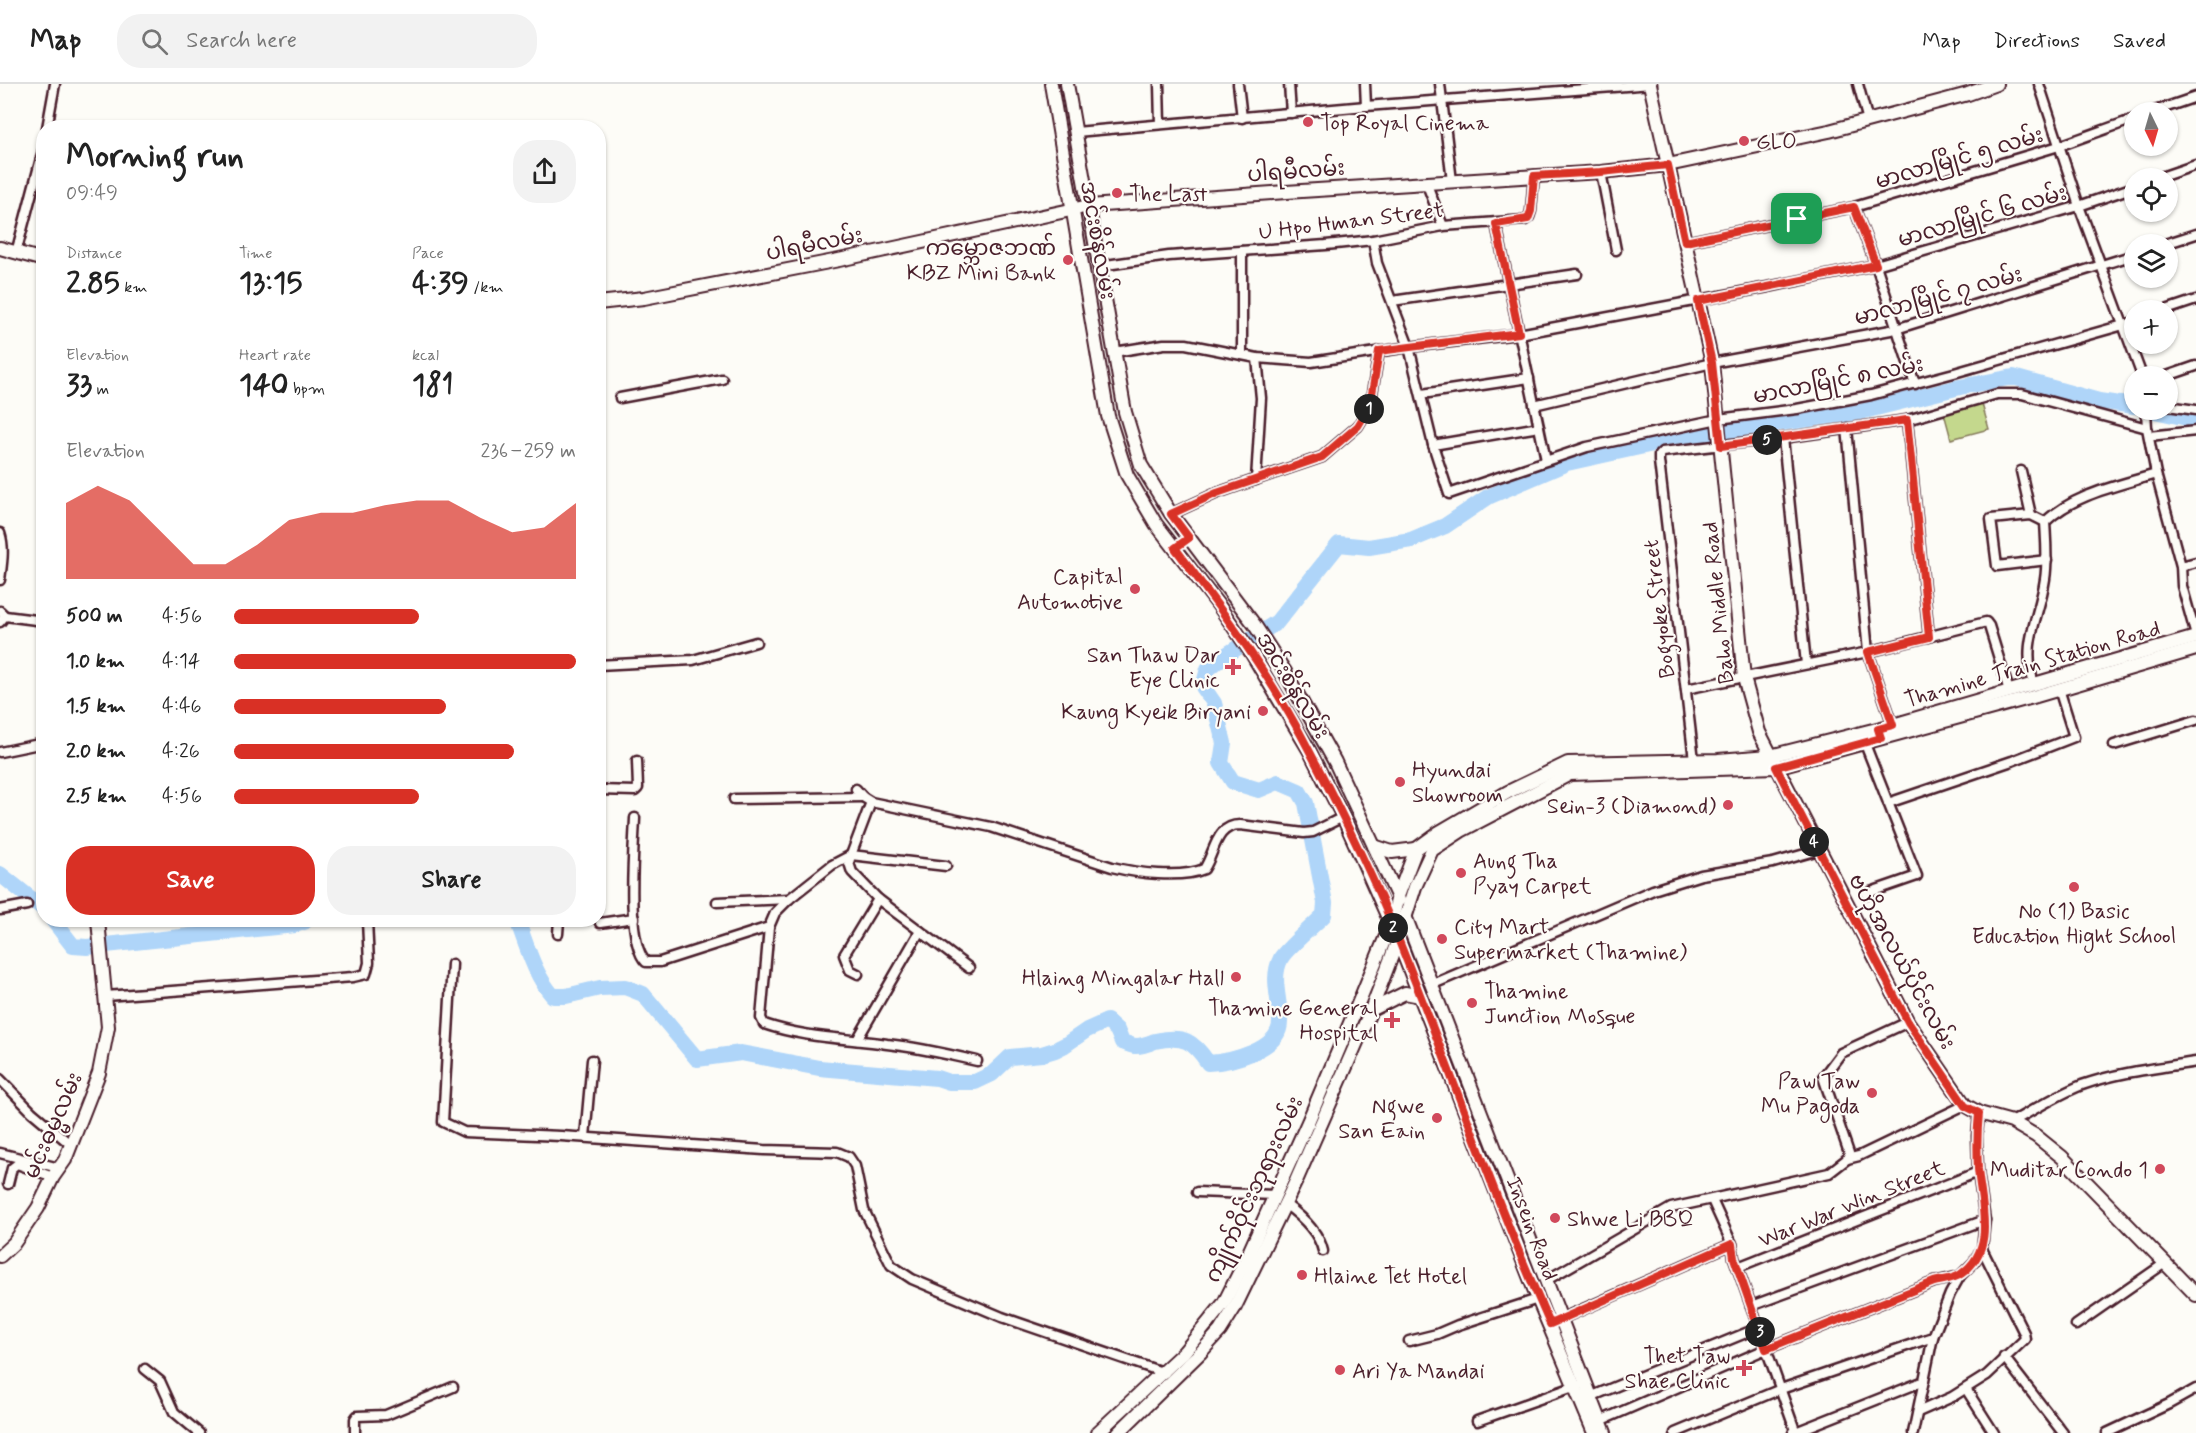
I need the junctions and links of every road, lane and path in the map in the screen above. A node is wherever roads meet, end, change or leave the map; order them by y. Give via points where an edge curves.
1 (55, 84) edge
2 (1051, 84) edge
3 (1067, 84) edge
4 (1159, 84) edge
5 (1238, 84) edge
6 (1289, 84) edge
7 (1365, 84) edge
8 (1440, 84) edge
9 (1651, 84) edge
10 (1858, 84) edge
11 (1996, 84) edge
12 (2039, 84) edge
13 (2196, 97) edge
14 (1443, 101) junction
15 (2178, 103) edge
16 (1366, 106) junction
17 (1292, 113) junction
18 (1242, 117) junction
19 (48, 120) edge
20 (1868, 121) junction
21 (2124, 123) edge
22 (1160, 124) junction
23 (1076, 132) junction
24 (2059, 146) junction
25 (1668, 165) junction
26 (2196, 165) edge
27 (2178, 171) edge
28 (1601, 172) junction
29 (1534, 176) junction
30 (36, 177) edge
31 (1452, 180) junction
32 (1426, 182) junction
33 (2124, 190) edge
34 (1089, 206) junction
35 (2079, 206) junction
36 (1854, 207) junction
37 (1072, 211) junction
38 (1496, 224) junction
39 (1443, 226) junction
40 (2196, 234) edge
41 (1373, 240) junction
42 (2178, 240) edge
43 (1685, 242) junction
44 (0, 248) edge
45 (1242, 250) junction
46 (1617, 250) dead end
47 (16, 253) junction
48 (36, 258) edge
49 (2124, 259) edge
50 (1876, 265) junction
51 (1099, 266) junction
52 (2101, 267) junction
53 (1577, 274) dead end
54 (1509, 284) junction
55 (2196, 300) edge
56 (1392, 301) junction
57 (1698, 301) junction
58 (606, 302) edge
59 (2178, 306) edge
60 (2122, 326) junction
61 (1896, 329) junction
62 (1519, 333) junction
63 (1409, 347) junction
64 (1379, 351) junction
65 (1114, 352) junction
66 (1242, 355) junction
67 (1257, 358) junction
68 (1712, 363) junction
69 (2138, 366) edge
70 (2196, 366) edge
71 (2178, 372) edge
72 (1529, 378) junction
73 (722, 379) dead end
74 (1916, 384) junction
75 (1422, 394) junction
76 (620, 398) dead end
77 (1534, 405) junction
78 (2178, 407) edge
79 (2196, 410) edge
80 (1907, 420) junction
81 (2147, 420) edge
82 (1718, 421) junction
83 (1539, 427) junction
84 (1847, 428) junction
85 (2196, 431) edge
86 (2148, 432) junction
87 (1783, 438) junction
88 (1721, 443) junction
89 (1433, 445) junction
90 (1546, 460) junction
91 (2021, 471) dead end
92 (2156, 474) junction
93 (1256, 480) junction
94 (1171, 514) junction
95 (2031, 515) junction
96 (2045, 522) junction
97 (0, 533) edge
98 (1189, 538) junction
99 (1175, 548) junction
100 (2047, 560) junction
101 (2196, 562) edge
102 (2181, 566) junction
103 (0, 580) edge
104 (2, 616) edge
105 (36, 620) edge
106 (1929, 637) junction
107 (2196, 637) edge
108 (756, 642) dead end
109 (2196, 648) edge
110 (1868, 652) junction
111 (1806, 664) junction
112 (606, 665) edge
113 (1744, 678) junction
114 (1686, 689) junction
115 (2032, 689) junction
116 (2059, 689) junction
117 (2009, 691) junction
118 (2196, 720) edge
119 (1893, 725) junction
120 (1879, 734) junction
121 (1865, 744) junction
122 (36, 745) edge
123 (2114, 745) dead end
124 (0, 752) edge
125 (1694, 760) junction
126 (637, 761) dead end
127 (1773, 761) junction
128 (856, 789) dead end
129 (606, 790) edge
130 (863, 797) junction
131 (734, 800) dead end
132 (872, 802) junction
133 (1888, 803) junction
134 (635, 818) dead end
135 (1343, 818) junction
136 (1374, 846) junction
137 (1416, 849) junction
138 (1819, 850) junction
139 (851, 855) junction
140 (946, 866) dead end
141 (1865, 894) dead end
142 (1398, 896) junction
143 (789, 899) junction
144 (878, 899) junction
145 (717, 902) dead end
146 (27, 905) dead end
147 (0, 910) edge
148 (634, 918) junction
149 (1406, 918) junction
150 (606, 922) edge
151 (1392, 924) junction
152 (99, 927) edge
153 (367, 927) edge
154 (558, 927) edge
155 (769, 927) junction
156 (920, 931) junction
157 (558, 934) dead end
158 (1398, 940) junction
159 (452, 964) dead end
160 (969, 968) dead end
161 (858, 974) dead end
162 (1431, 985) junction
163 (106, 996) junction
164 (1420, 996) junction
165 (1371, 1010) junction
166 (1908, 1022) junction
167 (1436, 1038) joint
168 (858, 1040) junction
169 (592, 1060) dead end
170 (977, 1061) dead end
171 (2196, 1062) edge
172 (0, 1078) edge
173 (1965, 1106) junction
174 (1979, 1113) junction
175 (2012, 1122) junction
176 (585, 1137) junction
177 (70, 1144) junction
178 (0, 1153) edge
179 (1848, 1156) junction
180 (1978, 1172) junction
181 (56, 1173) junction
182 (8, 1184) dead end
183 (1197, 1192) dead end
184 (1275, 1195) junction
185 (1712, 1200) junction
186 (1285, 1204) junction
187 (1985, 1220) junction
188 (1732, 1244) junction
189 (1982, 1249) junction
190 (1323, 1251) dead end
191 (0, 1256) edge
192 (2165, 1263) junction
193 (1738, 1267) junction
194 (1960, 1276) junction
195 (1545, 1281) junction
196 (2196, 1295) edge
197 (1538, 1299) junction
198 (1751, 1306) junction
199 (1555, 1322) junction
200 (2076, 1325) dead end
201 (1758, 1328) junction
202 (1933, 1337) junction
203 (1409, 1341) dead end
204 (1766, 1349) junction
205 (2004, 1357) junction
206 (145, 1368) dead end
207 (1162, 1372) junction
208 (1177, 1377) junction
209 (1924, 1381) junction
210 (1580, 1384) junction
211 (453, 1387) dead end
212 (1781, 1389) junction
213 (1966, 1389) junction
214 (2196, 1389) edge
215 (1590, 1397) junction
216 (1918, 1412) junction
217 (1477, 1421) dead end
218 (1602, 1427) edge
219 (199, 1433) edge
220 (355, 1433) edge
221 (1097, 1433) edge
222 (1118, 1433) edge
223 (1594, 1433) edge
224 (1675, 1433) edge
225 (1795, 1433) edge
226 (1913, 1433) edge
227 (1994, 1433) edge
228 (2063, 1433) edge
229 (2107, 1433) edge

1 - 19 street
2 - 37 main road, အင်းစိန်လမ်း
3 - 23 main road
4 - 22 street
5 - 18 street
6 - 17 street
7 - 16 street
8 - 14 street
9 - 14 street
9 - 25 main road, Baho Middle Road
10 - 20 street
11 - 20 main road, ပါရမီလမ်း
12 - 24 street
13 - 15 street
14 - 16 street
14 - 31 street
16 - 17 street
17 - 18 street
18 - 22 street
20 - 25 main road, ပါရမီလမ်း
21 - 24 street, မာလာမြိုင် ၅ လမ်း
22 - 23 street
23 - 34 main road
24 - 35 street
24 - 36 street, မာလာမြိုင် ၅ လမ်း
25 - 28 main road, ပါရမီလမ်း
25 - 43 main road, Baho Middle Road
26 - 27 street
28 - 29 main road, ပါရမီလမ်း
28 - 46 street
29 - 31 main road, ပါရမီလမ်း
29 - 38 street, U Hpo Hman Street via 1528,219
30 - 47 street
31 - 32 main road, ပါရမီလမ်း
32 - 34 main road, ပါရမီလမ်း
32 - 39 street
33 - 35 street, မာလာမြိုင် ၆ လမ်း
34 - 37 main road, ပါရမီလမ်း
34 - 51 main road, အင်းစိန်လမ်း
35 - 50 street, မာလာမြိုင် ၆ လမ်း
35 - 52 street
36 - 43 street, မာလာမြိုင် ၅ လမ်း
36 - 50 street
37 - 58 main road, ပါရမီလမ်း via 645,298
37 - 99 main road, အင်းစိန်လမ်း via 1108,416 1127,476
38 - 39 street, U Hpo Hman Street
38 - 54 street
39 - 41 street, U Hpo Hman Street
40 - 42 street
41 - 45 street, U Hpo Hman Street
41 - 56 street via 1377,263
43 - 57 main road, Baho Middle Road
44 - 47 main road
45 - 51 street, U Hpo Hman Street
45 - 66 street
47 - 48 main road
49 - 52 street, မာလာမြိုင် ၇ လမ်း
50 - 57 street, မာလာမြိုင် ၆ လမ်း
50 - 61 street
51 - 65 main road, အင်းစိန်လမ်း
52 - 60 street
52 - 61 street, မာလာမြိုင် ၇ လမ်း
53 - 54 street
54 - 56 street
54 - 62 street
55 - 59 street
56 - 63 street
57 - 62 street, မာလာမြိုင် ၆ လမ်း
57 - 68 main road, Baho Middle Road
60 - 69 street
60 - 74 street, မာလာမြိုင် ၈ လမ်း
61 - 68 street, မာလာမြိုင် ၇ လမ်း
61 - 74 street
62 - 63 street, မာလာမြိုင် ၆ လမ်း
62 - 72 street
63 - 64 street, မာလာမြိုင် ၆ လမ်း
63 - 75 street
64 - 67 street, မာလာမြိုင် ၆ လမ်း via 1311,362
64 - 93 street via 1370,406 1358,426 1322,457
65 - 66 street, မာလာမြိုင် ၆ လမ်း via 1186,344
65 - 94 main road, အင်းစိန်လမ်း via 1125,412 1141,465
66 - 67 street, မာလာမြိုင် ၆ လမ်း
67 - 93 street via 1261,398
68 - 77 street, မာလာမြိုင် ၇ လမ်း
68 - 82 main road, Baho Middle Road
70 - 71 street
72 - 75 street
72 - 77 street
73 - 76 street
74 - 82 street, မာလာမြိုင် ၈ လမ်း
75 - 89 street
77 - 83 street
78 - 79 street
80 - 84 street
80 - 86 street via 1997,394 2022,394
80 - 106 street
81 - 86 street
82 - 88 main road, Baho Middle Road
82 - 90 street, မာလာမြိုင် ၈ လမ်း via 1587,447
83 - 89 street
83 - 90 street
84 - 87 street
84 - 110 street
85 - 86 street
86 - 92 street
87 - 88 street
87 - 111 street
88 - 113 main road, Baho Middle Road
88 - 114 street, Bogyoke Street via 1659,455
89 - 90 street, မာလာမြိုင် ၈ လမ်း via 1449,494
91 - 95 street
92 - 96 street via 2080,499
92 - 102 street
93 - 94 street
94 - 98 main road, အင်းစိန်လမ်း
95 - 96 street
95 - 100 street via 1992,519 1997,566
96 - 100 street
97 - 103 street
98 - 99 main road
98 - 136 main road, အင်းစိန်လမ်း via 1268,644 1335,762
99 - 135 main road, အင်းစိန်လမ်း via 1252,654 1309,750
100 - 115 street via 2028,643
101 - 102 street
102 - 107 street via 2182,586
104 - 105 street
106 - 110 street
106 - 117 street via 1986,622
107 - 115 main road, Thamine Train Station Road
108 - 112 street via 693,660
109 - 116 main road, Thamine Train Station Road
110 - 111 street
110 - 119 street
111 - 113 street
113 - 114 street
113 - 127 main road, Baho Middle Road via 1759,732
114 - 125 street, Bogyoke Street
115 - 116 main road, Thamine Train Station Road
115 - 117 main road, Thamine Train Station Road
115 - 120 main road, Thamine Train Station Road
116 - 133 street via 2074,737
117 - 119 main road, Thamine Train Station Road
118 - 123 street
119 - 120 main road, Thamine Train Station Road
120 - 121 main road, Thamine Train Station Road
120 - 127 main road, Thamine Train Station Road
121 - 127 main road, Thamine Train Station Road
121 - 133 street
122 - 124 street
125 - 127 main road, Thamine Train Station Road
125 - 137 main road, Thamine Train Station Road via 1568,763 1498,798
126 - 129 street via 635,791
127 - 138 main road, ဗဟိုအလယ်ပိုင်းလမ်း
127 - 149 main road, Thamine Train Station Road via 1570,774 1432,850
128 - 130 street
130 - 131 street
130 - 132 street
132 - 135 street via 991,827 1128,871 1179,874 1204,870 1222,832 1230,826 1304,833
132 - 139 street
133 - 141 street via 1917,876
134 - 148 street
135 - 151 main road, အင်းစိန်လမ်း
136 - 137 main road via 1392,852
136 - 142 main road, အင်းစိန်လမ်း
137 - 142 main road
138 - 162 street via 1773,863 1701,875 1653,890
138 - 166 main road, ဗဟိုအလယ်ပိုင်းလမ်း
139 - 140 street
139 - 143 street
139 - 144 street via 852,872
142 - 149 main road, အင်းစိန်လမ်း
142 - 151 main road, ကျိုက်ဝိုင်းဘုရားလမ်း
143 - 145 street
143 - 155 street via 775,913
144 - 156 street
144 - 161 street via 844,955 850,970
146 - 147 street
148 - 150 street
148 - 155 street via 638,951 646,962 653,963
149 - 158 main road, Thamine Train Station Road
149 - 162 main road
151 - 158 main road, အင်းစိန်လမ်း
151 - 184 main road, ကျိုက်ဝိုင်းဘုရားလမ်း
152 - 163 main road, မင်းဓမ္မလမ်း
153 - 163 street via 366,974
154 - 157 street
155 - 168 street via 761,1018 765,1024 786,1032
156 - 160 street
156 - 168 street
158 - 164 main road, အင်းစိန်လမ်း
158 - 165 main road, ကျိုက်ဝိုင်းဘုရားလမ်း
159 - 176 street via 443,1122 464,1132
162 - 195 main road
163 - 177 main road, မင်းဓမ္မလမ်း via 108,1027 99,1073
164 - 165 main road via 1405,993
164 - 167 main road, အင်းစိန်လမ်း
165 - 186 main road, ကျိုက်ဝိုင်းဘုရားလမ်း
166 - 173 main road, ဗဟိုအလယ်ပိုင်းလမ်း
166 - 179 street via 1841,1053 1823,1077
167 - 197 main road, Insein Road
168 - 170 street
169 - 176 street
171 - 175 street via 2116,1075 2082,1085
172 - 177 street
173 - 174 main road, ဗဟိုအလယ်ပိုင်းလမ်း
173 - 179 street via 1859,1156
174 - 175 main road, ဗဟိုအလယ်ပိုင်းလမ်း
174 - 180 street
175 - 192 main road, ဗဟိုအလယ်ပိုင်းလမ်း via 2062,1157
176 - 207 street via 837,1152 849,1157 855,1166 864,1210 891,1265 912,1279 1002,1317
177 - 181 main road, မင်းဓမ္မလမ်း
178 - 181 street
179 - 185 street via 1829,1173
180 - 187 street
180 - 193 street, War War Win Street
181 - 182 street via 17,1164
181 - 191 main road, မင်းဓမ္မလမ်း via 38,1208
183 - 184 street
184 - 207 main road, ကျိုက်ဝိုင်းဘုရားလမ်း via 1224,1303
185 - 188 street
185 - 195 street via 1671,1208
186 - 190 street via 1299,1214 1319,1239
186 - 208 main road, ကျိုက်ဝိုင်းဘုရားလမ်း via 1235,1307 1220,1331
187 - 189 street
187 - 198 street
188 - 193 street
188 - 199 street
189 - 194 street
189 - 205 street via 2024,1333 2025,1339
192 - 196 main road, ဗဟိုအလယ်ပိုင်းလမ်း
192 - 200 street
193 - 198 street
194 - 202 street
194 - 204 street via 1934,1282
195 - 199 main road
197 - 199 main road, Insein Road
197 - 203 street
198 - 201 street
199 - 210 main road
201 - 204 street
201 - 215 street
202 - 209 street
202 - 212 street
204 - 212 street
204 - 218 street
205 - 213 street
205 - 228 street
206 - 219 street via 160,1381 174,1412
207 - 208 street
207 - 221 main road, ကျိုက်ဝိုင်းဘုရားလမ်း
208 - 222 main road, ကျိုက်ဝိုင်းဘုရားလမ်း
209 - 216 street
209 - 225 street
210 - 215 main road
210 - 217 street
210 - 223 main road
211 - 220 street via 386,1415 357,1416
212 - 224 street
212 - 225 street
213 - 216 street
213 - 227 street
214 - 229 street
215 - 218 main road
216 - 226 street

